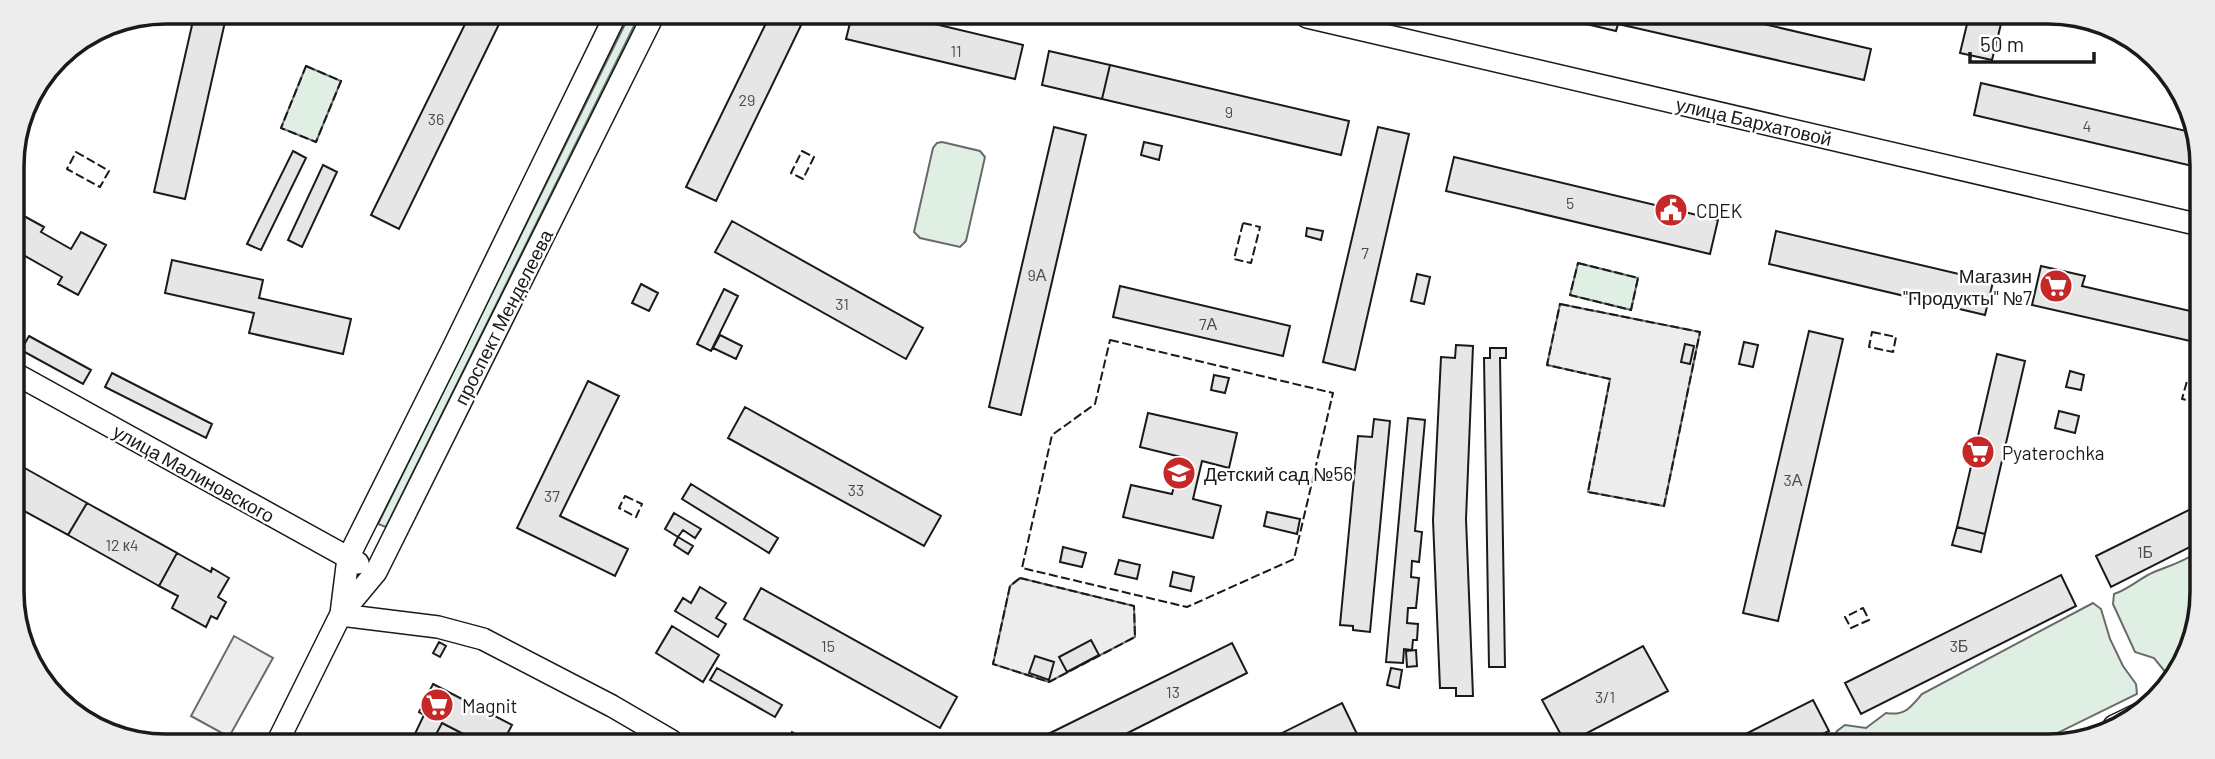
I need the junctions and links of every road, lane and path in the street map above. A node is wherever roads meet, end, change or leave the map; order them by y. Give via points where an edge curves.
1 (611, 24) edge
2 (649, 24) edge
3 (1337, 24) edge
4 (2190, 223) edge
5 (24, 379) edge
6 (348, 558) junction
7 (376, 572) junction
8 (341, 614) junction
9 (281, 734) edge
10 (660, 734) edge

1 - 6 street, проспект Менделеева
2 - 7 street, проспект Менделеева
3 - 4 street, улица Бархатовой
5 - 6 street, улица Малиновского
6 - 7 street, улица Малиновского
6 - 8 street, проспект Менделеева
7 - 8 street, проспект Менделеева
8 - 9 street, проспект Менделеева
8 - 10 street via 438,626 482,639

